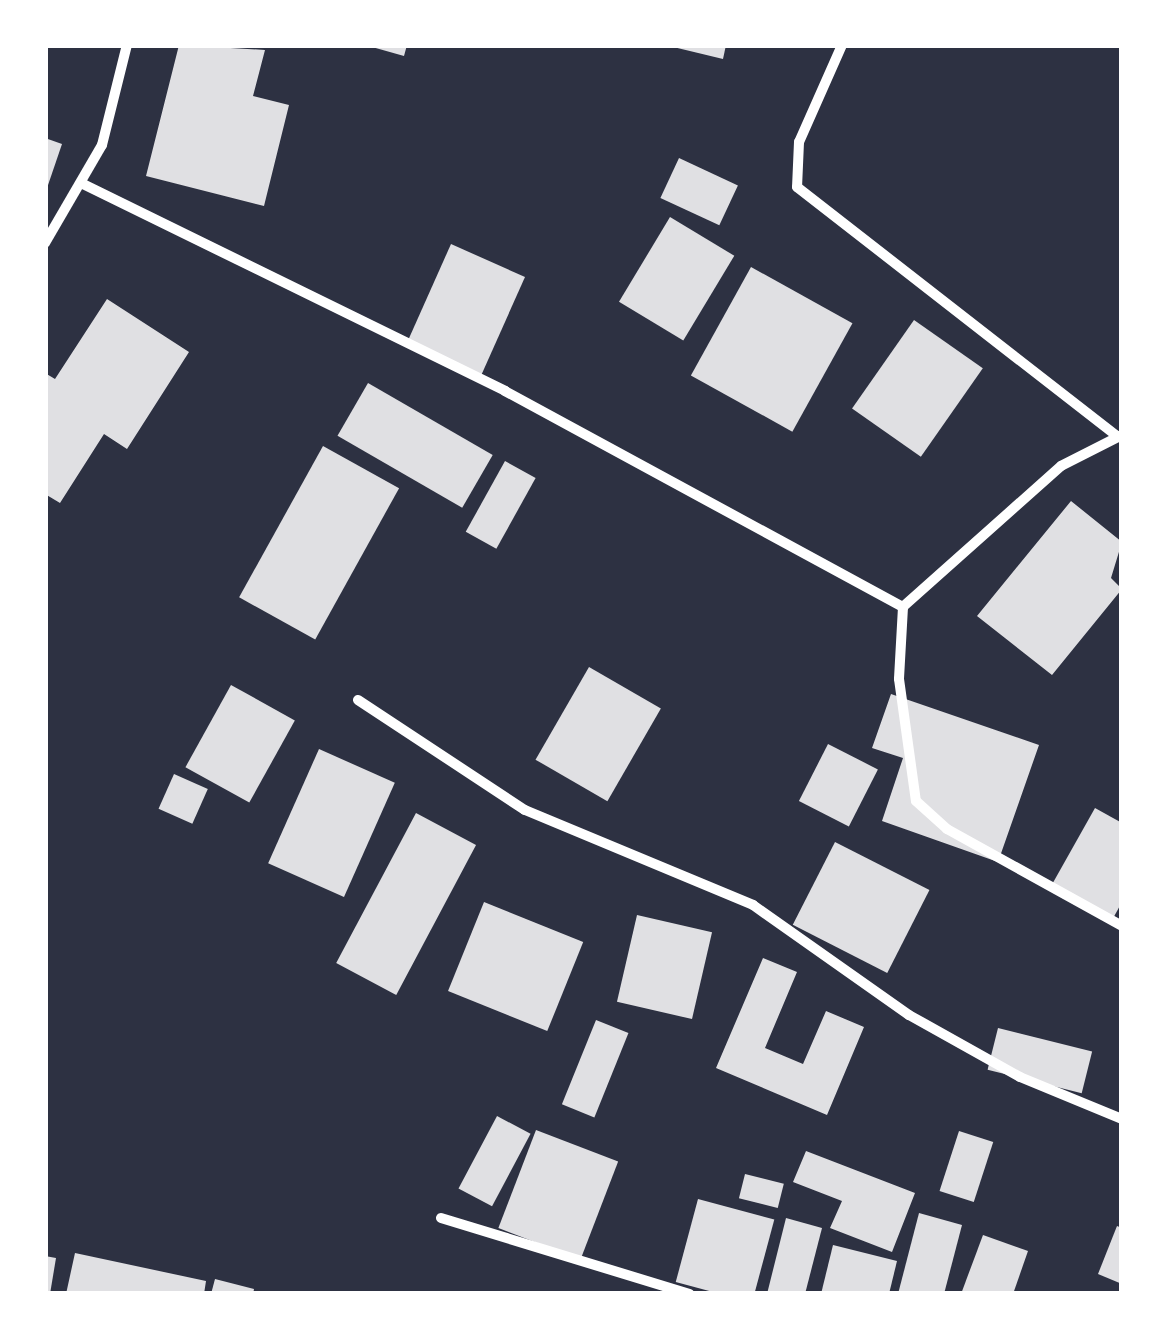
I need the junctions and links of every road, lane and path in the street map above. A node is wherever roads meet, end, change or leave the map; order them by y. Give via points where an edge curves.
1 (127, 45) edge
2 (842, 45) edge
3 (82, 184) junction
4 (45, 243) edge
5 (1119, 435) edge
6 (903, 606) junction
7 (358, 700) dead end
8 (1122, 926) edge
9 (1122, 1120) edge
10 (441, 1218) dead end
11 (690, 1294) edge

1 - 3 street
2 - 5 street via 799,142 797,187
3 - 4 street
3 - 6 street via 505,391
5 - 6 street via 1062,466
6 - 8 street via 899,679 916,801 947,829
7 - 9 street via 525,810 753,905 908,1015 1020,1078
10 - 11 street

